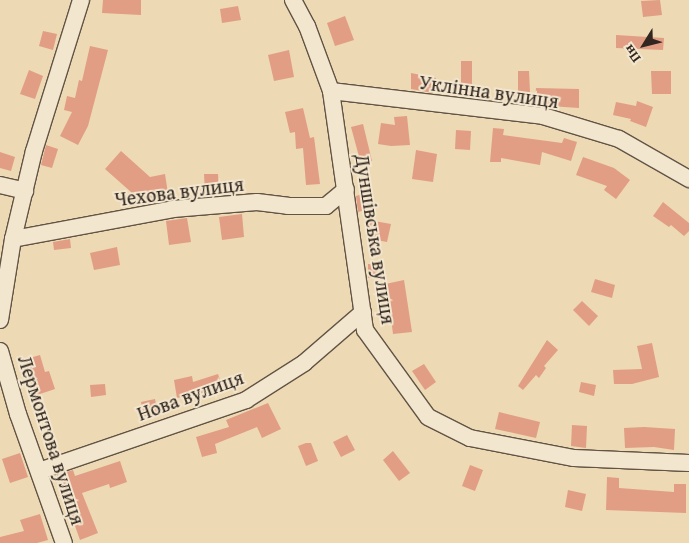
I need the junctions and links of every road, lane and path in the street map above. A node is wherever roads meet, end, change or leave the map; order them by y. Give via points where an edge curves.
1 (82, 0) edge
2 (294, 0) edge
3 (331, 91) junction
4 (689, 179) edge
5 (0, 185) edge
6 (346, 189) junction
7 (25, 191) junction
8 (13, 239) junction
9 (363, 312) junction
10 (0, 320) edge
11 (0, 351) edge
12 (689, 463) edge
13 (39, 471) junction
14 (64, 543) edge

1 - 7 street via 34,151
2 - 3 street, Дуншівська вулиця
3 - 4 street, Уклінна вулиця via 543,116 619,139
3 - 6 street, Дуншівська вулиця
5 - 7 street
6 - 8 street, Чехова вулиця via 326,206 257,202 173,209
6 - 9 street, Дуншівська вулиця
7 - 8 street
8 - 10 street
9 - 12 street, Дуншівська вулиця via 365,330 428,417 470,438 574,458
9 - 13 street, Нова вулиця via 304,363 246,400
11 - 13 street, Лермонтова вулиця
13 - 14 street, Лермонтова вулиця

